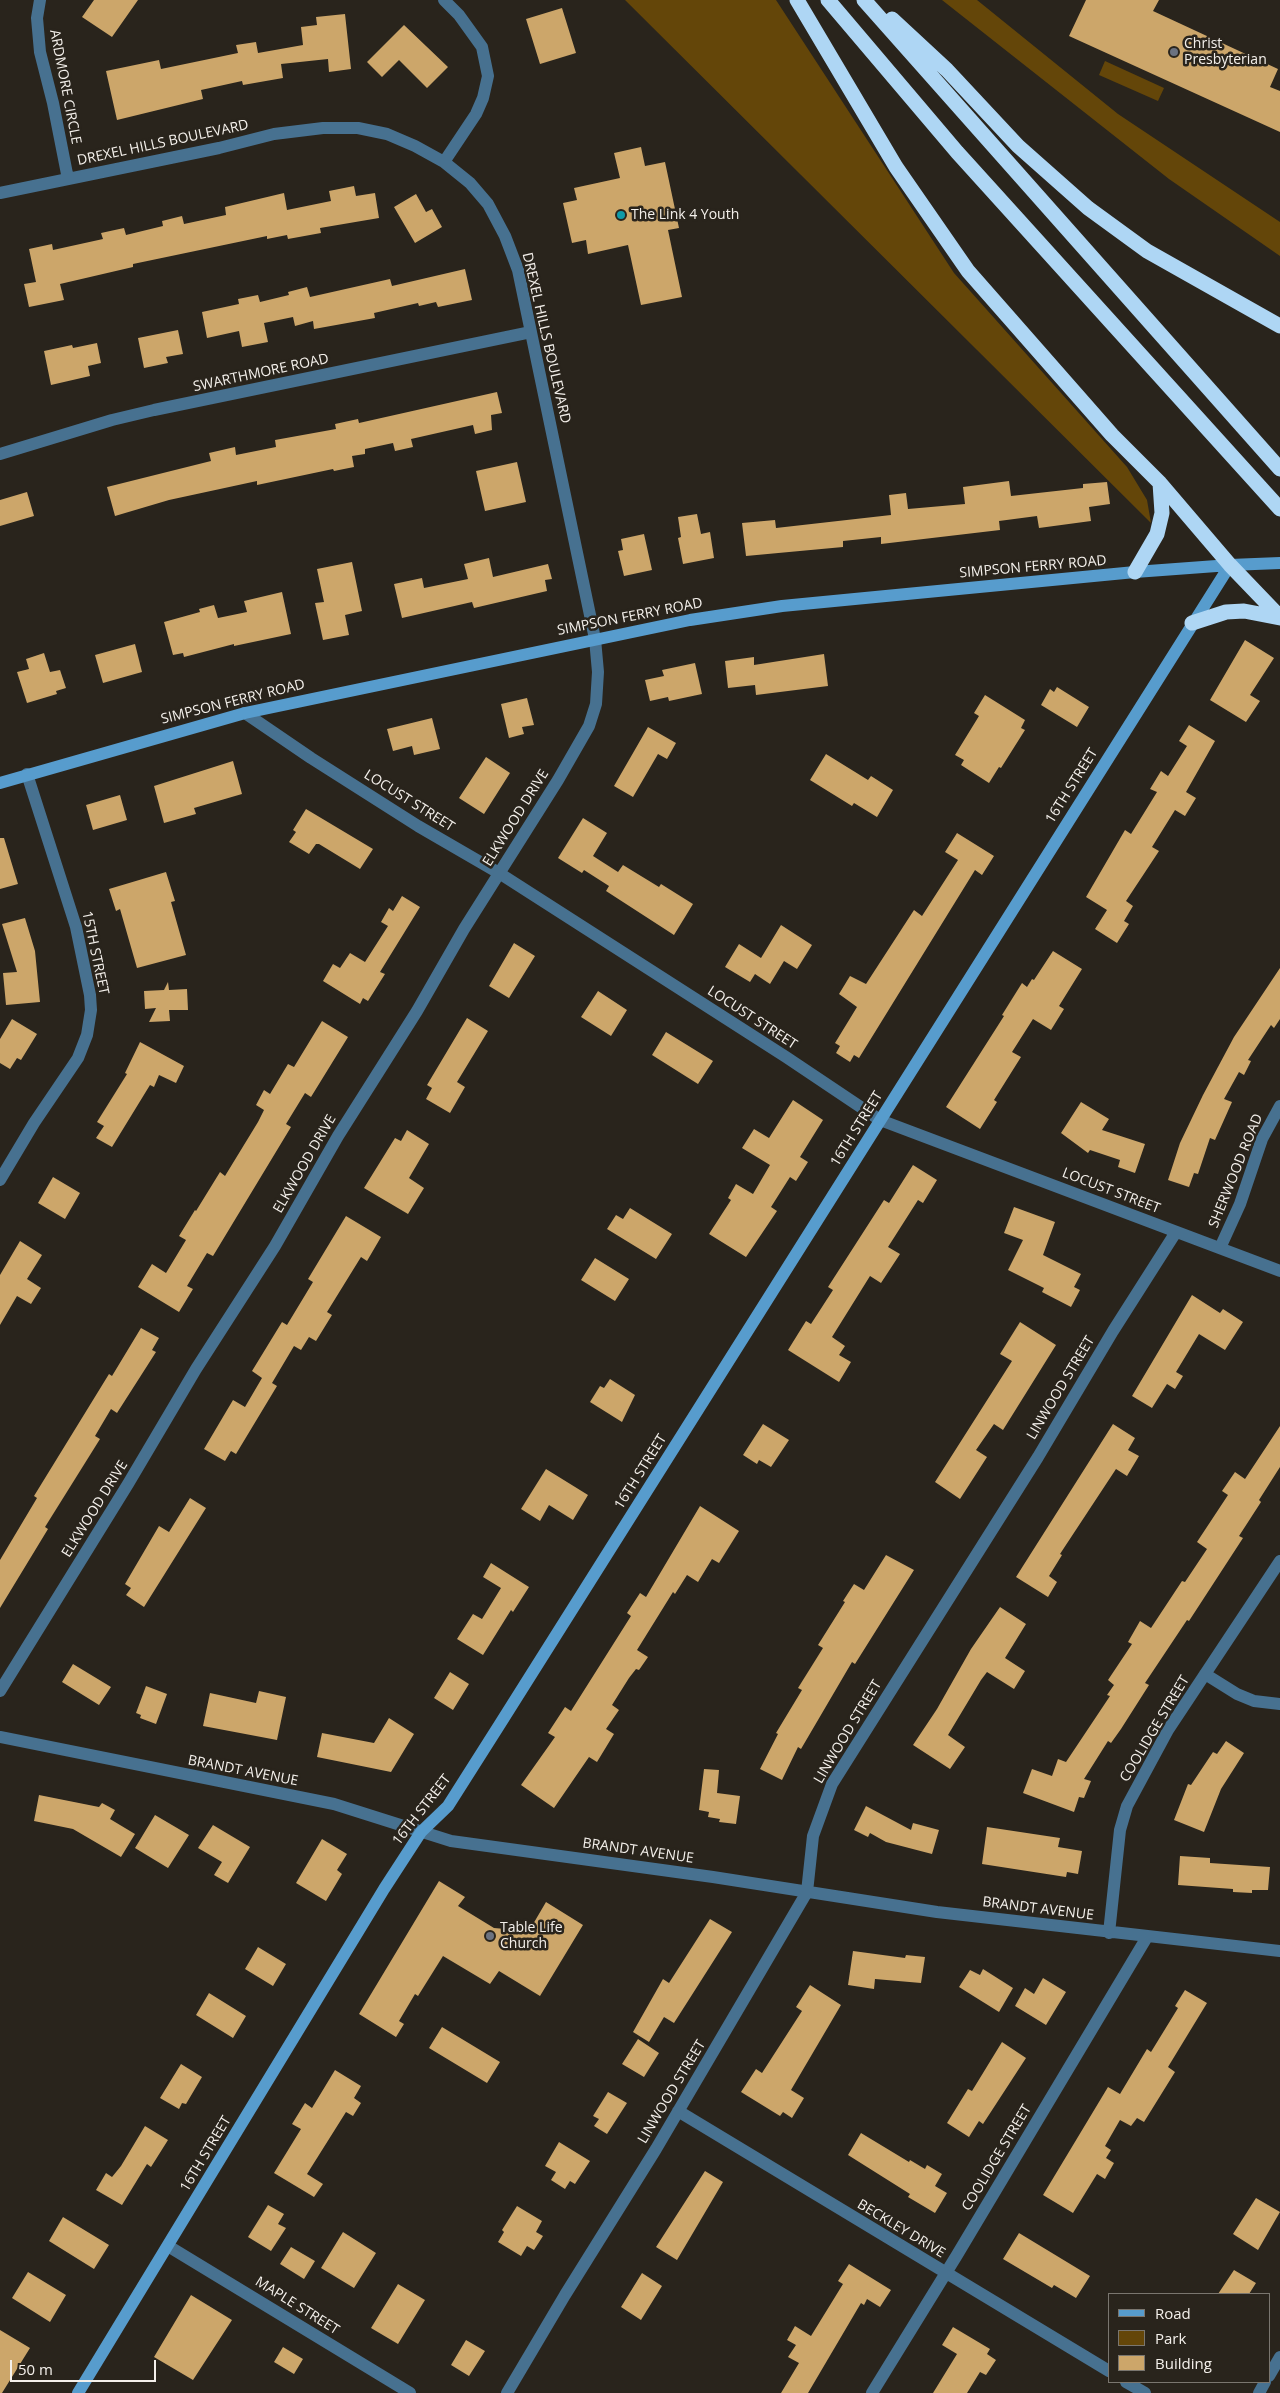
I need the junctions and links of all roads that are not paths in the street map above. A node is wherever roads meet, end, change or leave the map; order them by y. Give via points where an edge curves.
1 (40, 0) edge
2 (444, 0) edge
3 (798, 0) edge
4 (828, 0) edge
5 (864, 0) edge
6 (872, 0) edge
7 (444, 162) junction
8 (68, 179) junction
9 (0, 192) edge
10 (1280, 326) edge
11 (531, 332) junction
12 (0, 454) edge
13 (1280, 468) edge
14 (1160, 483) junction
15 (1280, 509) edge
16 (1280, 563) edge
17 (1230, 565) junction
18 (1134, 572) junction
19 (1280, 617) edge
20 (1192, 623) junction
21 (595, 639) junction
22 (245, 713) junction
23 (28, 774) junction
24 (0, 782) edge
25 (499, 873) junction
26 (1280, 1106) edge
27 (880, 1120) junction
28 (0, 1180) edge
29 (1176, 1232) junction
30 (1220, 1248) junction
31 (1280, 1271) edge
32 (1280, 1561) edge
33 (1206, 1674) junction
34 (0, 1691) edge
35 (1280, 1704) edge
36 (0, 1737) edge
37 (421, 1832) junction
38 (807, 1892) junction
39 (1109, 1933) junction
40 (1147, 1937) junction
41 (1280, 1951) edge
42 (678, 2111) junction
43 (168, 2246) junction
44 (946, 2273) junction
45 (1280, 2357) edge
46 (1108, 2370) edge
47 (1270, 2374) edge
48 (1128, 2383) edge
49 (78, 2393) edge
50 (410, 2393) edge
51 (508, 2393) edge
52 (872, 2393) edge
53 (1145, 2393) edge

1 - 8 street, ARDMORE CIRCLE via 36,18 40,52
2 - 7 street via 479,41 488,76 484,98 476,114
3 - 14 highway via 896,167 962,263 1112,435
4 - 15 highway via 957,152
5 - 13 highway
6 - 10 highway via 947,70 1018,146 1088,208 1147,251
7 - 8 street, DREXEL HILLS BOULEVARD via 387,134 358,128 323,128 274,134
7 - 11 street, DREXEL HILLS BOULEVARD via 470,183 488,204 505,236 518,270
8 - 9 street, DREXEL HILLS BOULEVARD
11 - 12 street, SWARTHMORE ROAD via 154,410
11 - 21 street, DREXEL HILLS BOULEVARD
14 - 17 highway
14 - 18 highway via 1162,513 1157,534
16 - 17 street, SIMPSON FERRY ROAD
17 - 18 street, SIMPSON FERRY ROAD
17 - 19 highway
17 - 20 street, 16TH STREET
18 - 21 street, SIMPSON FERRY ROAD via 782,606
19 - 20 highway via 1244,611 1226,612
20 - 27 street, 16TH STREET
21 - 22 street, SIMPSON FERRY ROAD
21 - 25 street, ELKWOOD DRIVE via 596,704 589,726
22 - 23 street, SIMPSON FERRY ROAD
22 - 25 street, LOCUST STREET via 385,805
23 - 24 street, SIMPSON FERRY ROAD
23 - 28 street, 15TH STREET via 76,927 91,1010 87,1035 78,1058
25 - 27 street, LOCUST STREET
25 - 34 street, ELKWOOD DRIVE via 338,1136 275,1246 196,1369
26 - 30 street, SHERWOOD ROAD via 1262,1140 1240,1204
27 - 29 street, LOCUST STREET
27 - 37 street, 16TH STREET via 448,1806
29 - 30 street, LOCUST STREET
29 - 38 street, LINWOOD STREET via 832,1784 813,1836
30 - 31 street, LOCUST STREET
32 - 33 street, COOLIDGE STREET
33 - 35 street via 1237,1694
33 - 39 street, COOLIDGE STREET via 1168,1730 1127,1806 1119,1838
36 - 37 street, BRANDT AVENUE via 334,1804
37 - 38 street, BRANDT AVENUE via 451,1840
37 - 43 street, 16TH STREET
38 - 39 street, BRANDT AVENUE
38 - 42 street, LINWOOD STREET
39 - 40 street, BRANDT AVENUE
40 - 41 street, BRANDT AVENUE
40 - 44 street, COOLIDGE STREET
42 - 44 street, BECKLEY DRIVE
42 - 51 street, LINWOOD STREET
43 - 49 street, 16TH STREET
43 - 50 street, MAPLE STREET
44 - 46 street, BECKLEY DRIVE
44 - 52 street, COOLIDGE STREET
45 - 47 street
48 - 53 street

